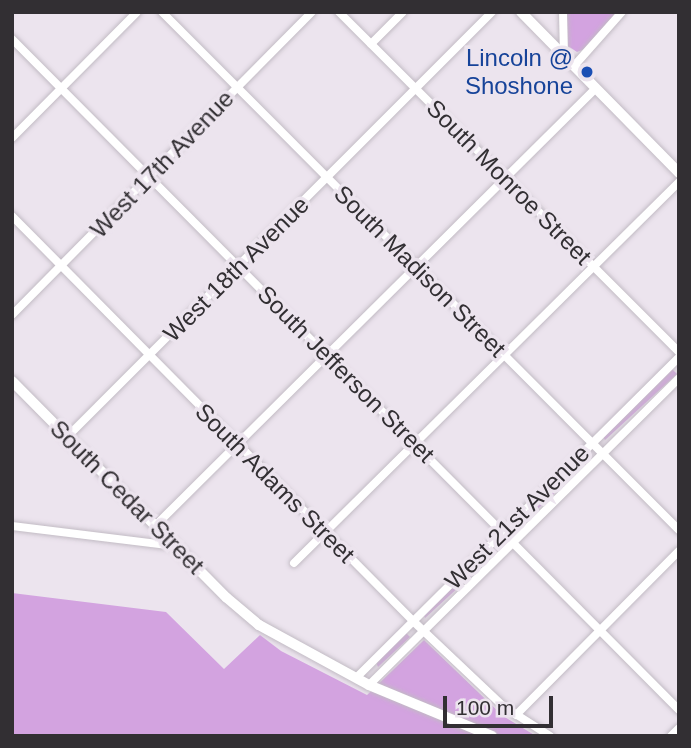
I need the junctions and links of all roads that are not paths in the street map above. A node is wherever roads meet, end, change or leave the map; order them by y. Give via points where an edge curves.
1 (136, 12) edge
2 (162, 12) edge
3 (312, 12) edge
4 (339, 12) edge
5 (403, 12) edge
6 (492, 12) edge
7 (521, 12) edge
8 (563, 12) edge
9 (622, 12) edge
10 (12, 39) edge
11 (371, 44) junction
12 (564, 56) junction
13 (574, 66) junction
14 (237, 87) junction
15 (62, 88) junction
16 (596, 88) junction
17 (416, 89) junction
18 (12, 138) edge
19 (679, 173) edge
20 (150, 176) junction
21 (506, 177) junction
22 (326, 178) junction
23 (679, 182) edge
24 (12, 216) edge
25 (239, 266) junction
26 (61, 267) junction
27 (415, 267) junction
28 (595, 268) junction
29 (12, 315) edge
30 (679, 354) edge
31 (327, 355) junction
32 (506, 355) junction
33 (149, 356) junction
34 (679, 378) edge
35 (12, 381) edge
36 (68, 436) junction
37 (238, 444) junction
38 (591, 444) junction
39 (417, 446) junction
40 (602, 454) junction
41 (156, 525) junction
42 (12, 526) edge
43 (679, 530) edge
44 (503, 532) junction
45 (326, 534) junction
46 (513, 542) junction
47 (177, 547) junction
48 (679, 551) edge
49 (295, 563) dead end
50 (412, 621) junction
51 (600, 630) junction
52 (423, 632) junction
53 (356, 678) junction
54 (369, 685) junction
55 (679, 710) edge
56 (516, 715) junction
57 (679, 728) edge
58 (492, 736) edge
59 (550, 736) edge
60 (671, 736) edge

1 - 15 street
2 - 14 street, South Madison Street
3 - 14 street, West 17th Avenue
4 - 11 street, South Monroe Street
5 - 11 street
6 - 17 street, West 18th Avenue
7 - 12 street
8 - 12 street
9 - 13 street
10 - 15 street, South Jefferson Street
11 - 17 street, South Monroe Street
12 - 13 street
13 - 16 street
14 - 20 street, West 17th Avenue
14 - 22 street, South Madison Street
15 - 18 street
15 - 20 street, South Jefferson Street
16 - 19 street
16 - 21 street
17 - 21 street, South Monroe Street
17 - 22 street, West 18th Avenue
20 - 25 street, South Jefferson Street
20 - 26 street, West 17th Avenue
21 - 27 street
21 - 28 street, South Monroe Street
22 - 25 street, West 18th Avenue
22 - 27 street, South Madison Street
23 - 28 street
24 - 26 street, South Adams Street
25 - 31 street, South Jefferson Street
25 - 33 street, West 18th Avenue
26 - 29 street, West 17th Avenue
26 - 33 street, South Adams Street
27 - 31 street
27 - 32 street, South Madison Street
28 - 30 street, South Monroe Street
28 - 32 street
30 - 38 street, West 21st Avenue
31 - 37 street
31 - 39 street, South Jefferson Street
32 - 38 street, South Madison Street
32 - 39 street
33 - 36 street, West 18th Avenue
33 - 37 street, South Adams Street
34 - 40 street, West 21st Avenue
35 - 36 main road, South Cedar Street
36 - 41 main road, South Cedar Street
37 - 41 street
37 - 45 street, South Adams Street
38 - 40 street, South Madison Street
38 - 44 street, West 21st Avenue
39 - 44 street, South Jefferson Street
39 - 45 street
40 - 43 street, South Madison Street
40 - 46 street, West 21st Avenue
41 - 47 main road, South Cedar Street
42 - 47 street
44 - 46 street, South Jefferson Street
44 - 50 street, West 21st Avenue
45 - 49 street
45 - 50 street, South Adams Street
46 - 51 street, South Jefferson Street
46 - 52 street, West 21st Avenue
47 - 53 main road, South Cedar Street via 243,612 284,641
48 - 51 street
50 - 52 street, South Adams Street
50 - 53 street, West 21st Avenue
51 - 55 street, South Jefferson Street
51 - 56 street
52 - 54 street, West 21st Avenue
52 - 56 street, South Adams Street
53 - 54 main road, South Cedar Street
54 - 58 main road, South Cedar Street
56 - 59 street, South Adams Street
57 - 60 street

